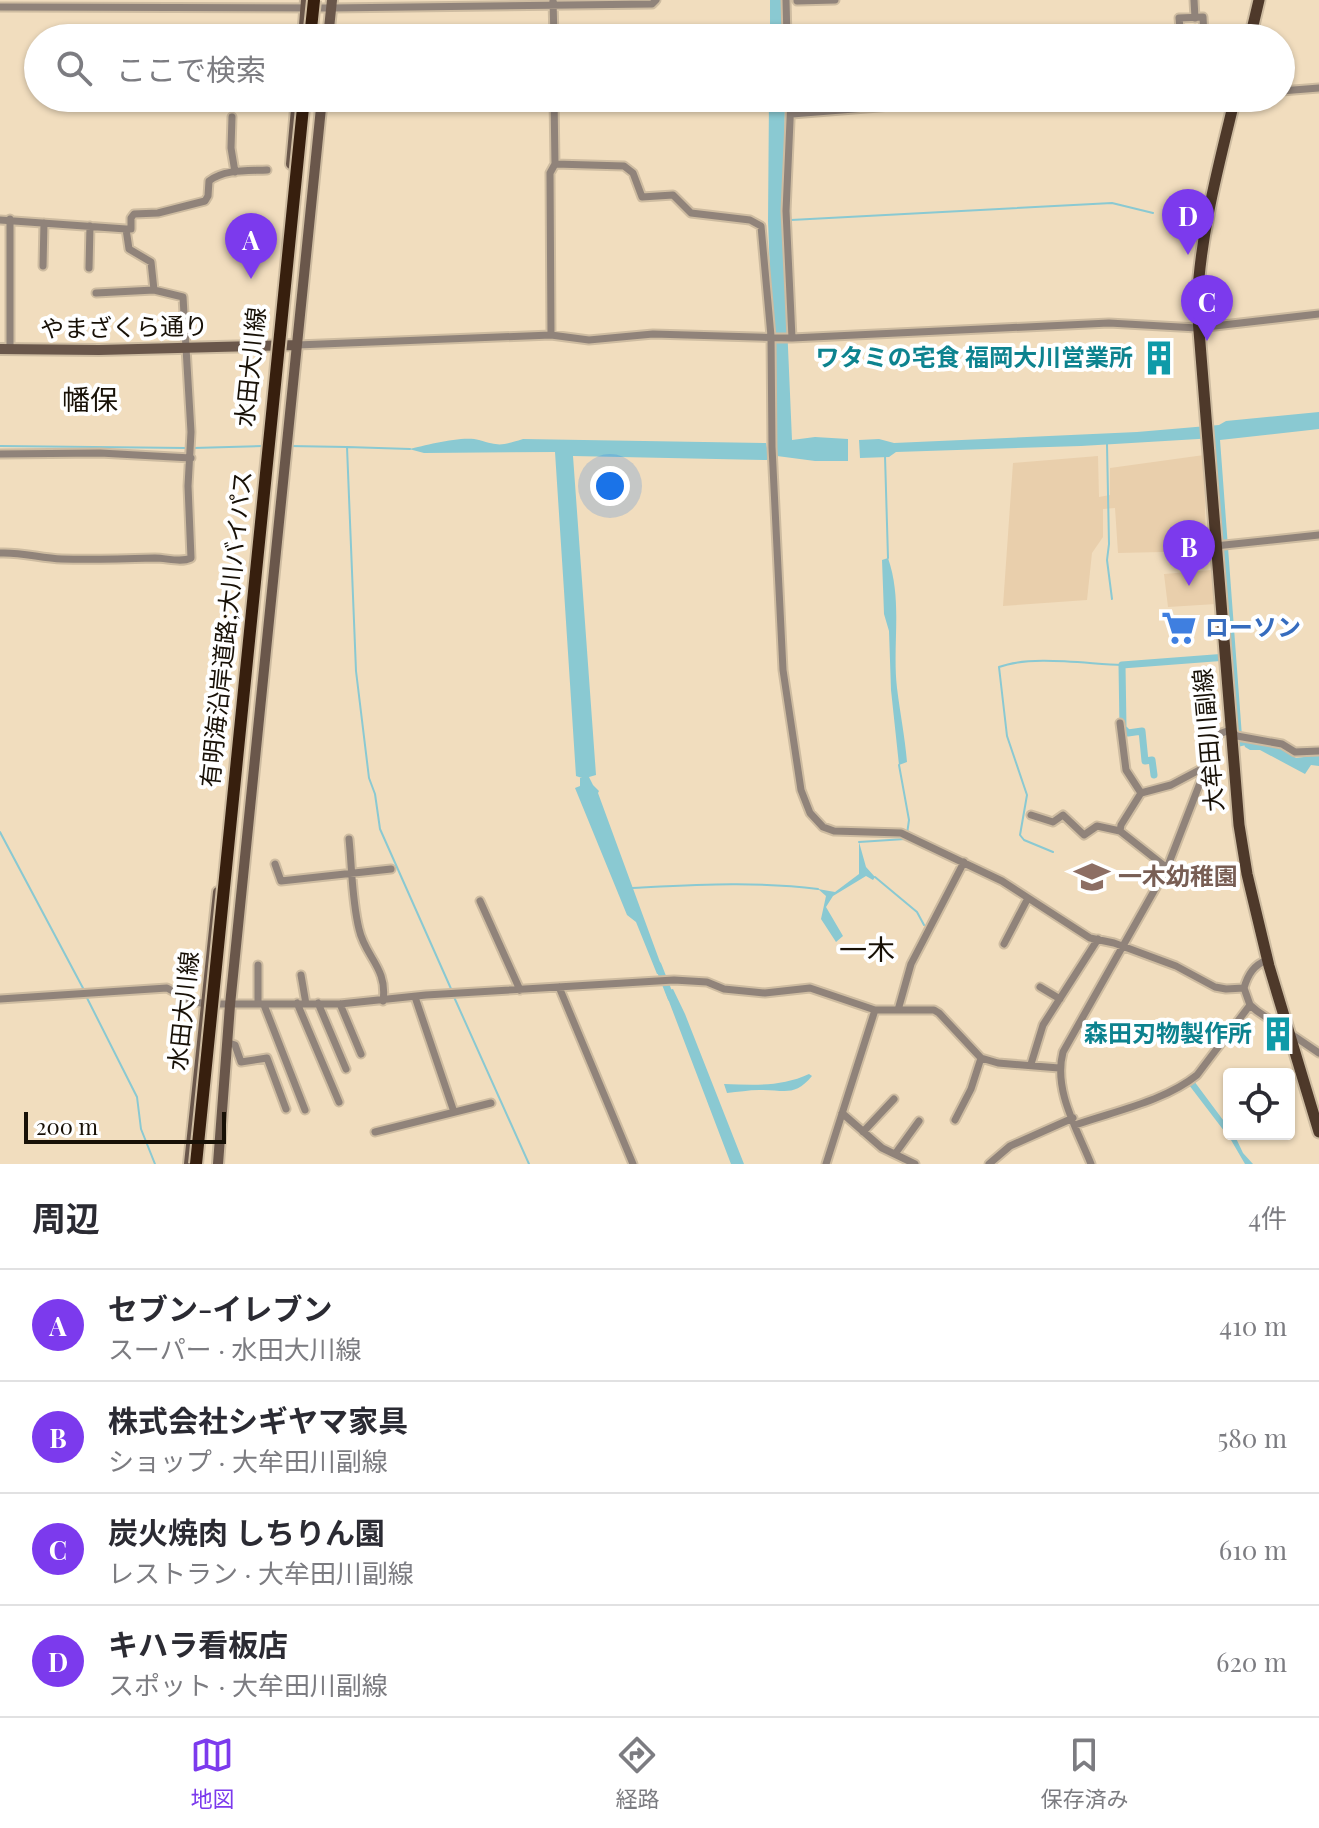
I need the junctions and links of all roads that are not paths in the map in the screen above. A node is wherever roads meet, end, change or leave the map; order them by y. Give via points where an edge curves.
1 (656, 0) edge
2 (786, 0) edge
3 (835, 0) edge
4 (1194, 0) edge
5 (1259, 0) edge
6 (797, 1) edge
7 (311, 2) edge
8 (553, 3) edge
9 (331, 4) edge
10 (0, 7) edge
11 (1195, 18) junction
12 (306, 24) edge
13 (312, 24) edge
14 (329, 24) edge
15 (554, 24) edge
16 (787, 24) edge
17 (1180, 24) edge
18 (1203, 24) edge
19 (1253, 24) edge
20 (1319, 88) edge
21 (1295, 90) edge
22 (296, 112) edge
23 (305, 112) edge
24 (321, 112) edge
25 (554, 112) edge
26 (817, 112) edge
27 (1232, 112) edge
28 (792, 114) joint
29 (232, 117) dead end
30 (555, 164) junction
31 (267, 170) dead end
32 (235, 172) junction
33 (10, 219) junction
34 (0, 220) edge
35 (44, 223) junction
36 (90, 226) junction
37 (126, 229) junction
38 (43, 266) dead end
39 (89, 268) dead end
40 (154, 290) junction
41 (96, 293) dead end
42 (1319, 314) edge
43 (1197, 328) junction
44 (551, 335) junction
45 (772, 337) junction
46 (790, 338) junction
47 (297, 345) junction
48 (273, 346) junction
49 (188, 347) junction
50 (5, 349) edge
51 (0, 454) edge
52 (191, 458) junction
53 (1319, 535) edge
54 (1215, 546) junction
55 (0, 553) edge
56 (1120, 723) dead end
57 (1234, 733) junction
58 (1319, 751) edge
59 (1205, 767) junction
60 (1141, 793) junction
61 (1031, 815) dead end
62 (1120, 831) junction
63 (349, 839) dead end
64 (964, 862) junction
65 (275, 864) dead end
66 (1167, 868) junction
67 (391, 869) dead end
68 (353, 872) junction
69 (1028, 898) junction
70 (480, 901) dead end
71 (1098, 939) junction
72 (1004, 944) dead end
73 (1124, 948) junction
74 (1267, 960) junction
75 (258, 965) dead end
76 (301, 975) dead end
77 (559, 987) junction
78 (1040, 987) dead end
79 (1244, 988) junction
80 (520, 990) junction
81 (415, 997) junction
82 (0, 999) edge
83 (1060, 999) junction
84 (383, 1001) junction
85 (318, 1003) junction
86 (205, 1004) junction
87 (261, 1004) junction
88 (302, 1004) junction
89 (340, 1004) junction
90 (230, 1005) junction
91 (1250, 1005) junction
92 (875, 1010) junction
93 (898, 1010) junction
94 (1289, 1034) junction
95 (229, 1043) junction
96 (1319, 1053) edge
97 (361, 1054) dead end
98 (981, 1058) junction
99 (1031, 1064) junction
100 (1059, 1068) junction
101 (346, 1069) dead end
102 (894, 1099) dead end
103 (339, 1102) dead end
104 (491, 1103) dead end
105 (286, 1109) dead end
106 (305, 1110) dead end
107 (454, 1112) junction
108 (842, 1113) junction
109 (955, 1120) dead end
110 (919, 1121) dead end
111 (1074, 1122) junction
112 (375, 1132) dead end
113 (863, 1132) junction
114 (1319, 1132) edge
115 (895, 1154) junction
116 (189, 1164) edge
117 (198, 1164) edge
118 (218, 1164) edge
119 (633, 1164) edge
120 (826, 1164) edge
121 (915, 1164) edge
122 (989, 1164) edge
123 (1091, 1164) edge

1 - 8 street
2 - 16 street
3 - 6 street
4 - 11 street
5 - 19 main road
7 - 9 street
7 - 10 street
7 - 12 main road
7 - 13 highway, bridge
8 - 9 street
8 - 15 street
9 - 14 main road
11 - 17 street via 1179,18
11 - 18 street via 1203,17
20 - 21 street
22 - 48 main road, 水田大川線
23 - 117 highway, 有明海沿岸道路;大川バイパス, bridge
24 - 47 main road, 水田大川線
25 - 30 street
26 - 28 street
27 - 43 main road, 大牟田川副線 via 1202,240
28 - 46 street via 786,211
29 - 32 street
30 - 44 street via 550,173
30 - 45 street via 624,166 633,173 642,197 673,195 691,213 757,223 762,229
31 - 32 street
32 - 37 street via 209,176 205,201 134,214 131,229
33 - 34 street
33 - 35 street
33 - 50 street
35 - 36 street
35 - 38 street
36 - 37 street
36 - 39 street
37 - 40 street via 129,249 151,262
40 - 41 street
40 - 49 street via 183,297
42 - 43 street
43 - 46 street via 1109,323
43 - 54 main road, 大牟田川副線
44 - 45 street via 589,340 653,334
44 - 47 street
45 - 46 street
45 - 64 street via 783,670 805,804 823,827 906,836
47 - 48 main road, やまざくら通り
47 - 90 main road, 水田大川線
48 - 49 main road, やまざくら通り
48 - 86 main road, 水田大川線, bridge
49 - 50 main road, やまざくら通り
49 - 52 street
51 - 52 street
52 - 55 street via 190,560
53 - 54 street
54 - 57 main road, 大牟田川副線
56 - 60 street via 1126,770
57 - 58 street via 1300,753
57 - 59 street via 1219,734
57 - 74 main road, 大牟田川副線 via 1239,825
59 - 60 street
59 - 66 street
60 - 62 street
61 - 62 street via 1053,822 1063,815 1084,835 1097,826
62 - 66 street
63 - 68 street
64 - 69 street
64 - 93 street via 911,964
65 - 68 street via 281,881
66 - 73 street
67 - 68 street
68 - 84 street via 359,932 379,969
69 - 71 street
69 - 72 street
70 - 80 street
71 - 73 street
71 - 83 street
73 - 79 street via 1215,987
73 - 100 street via 1063,1052
74 - 79 street via 1252,970
74 - 94 main road, 大牟田川副線
75 - 87 street
76 - 88 street
77 - 80 street
77 - 92 street via 674,980 765,993 810,988
77 - 119 street
78 - 83 street
79 - 91 street
80 - 81 street
81 - 84 street
81 - 107 street
82 - 86 street via 167,988
83 - 99 street via 1043,1025
84 - 89 street
85 - 88 street
85 - 89 street
85 - 101 street
86 - 90 street
86 - 116 main road, 水田大川線
87 - 88 street
87 - 90 street
87 - 106 street
88 - 103 street
89 - 97 street
90 - 95 main road, 水田大川線
91 - 94 street
91 - 111 street via 1188,1082
92 - 93 street
92 - 108 street
93 - 98 street via 939,1013
94 - 96 street
94 - 114 main road, 大牟田川副線
95 - 105 street via 235,1045 241,1062 267,1058
95 - 118 main road, 水田大川線
98 - 99 street
98 - 109 street
99 - 100 street
100 - 111 street
102 - 113 street
104 - 107 street
107 - 112 street
108 - 113 street
108 - 120 street
110 - 115 street
111 - 122 street via 1010,1146
111 - 123 street
113 - 115 street
115 - 121 street

